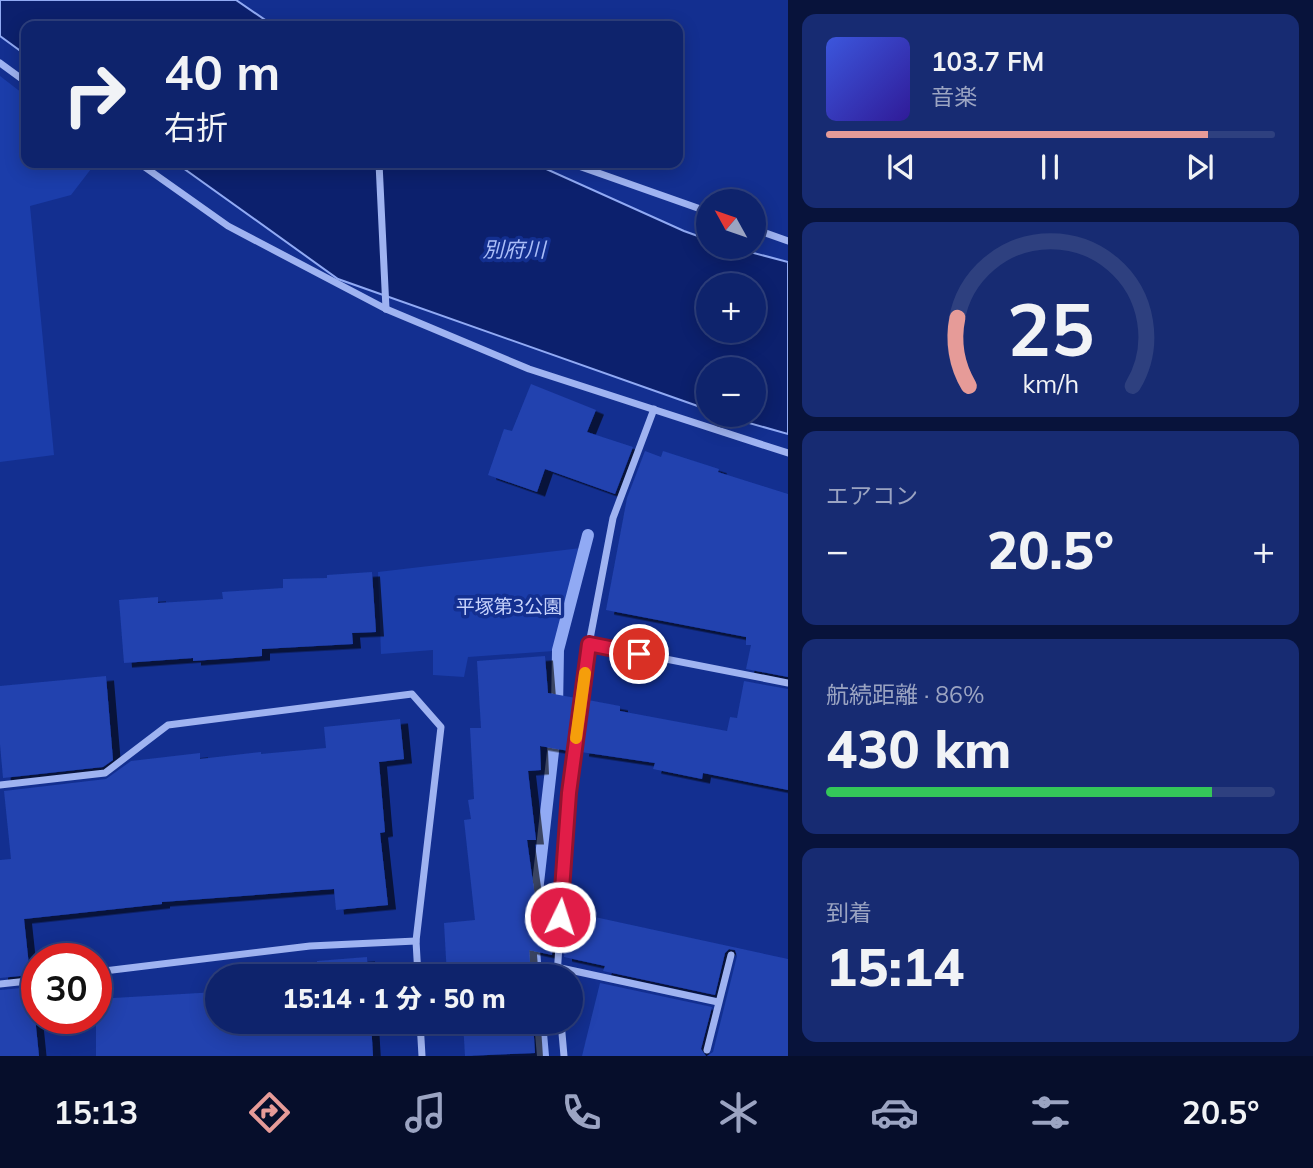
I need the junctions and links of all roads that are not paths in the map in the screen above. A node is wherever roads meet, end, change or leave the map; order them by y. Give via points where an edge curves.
1 (0, 63) edge
2 (21, 78) edge
3 (146, 168) edge
4 (379, 168) edge
5 (584, 168) edge
6 (696, 207) edge
7 (766, 233) edge
8 (788, 241) edge
9 (386, 309) junction
10 (654, 409) junction
11 (788, 453) edge
12 (589, 644) junction
13 (788, 683) edge
14 (0, 785) edge
15 (415, 941) junction
16 (730, 955) dead end
17 (417, 964) edge
18 (556, 964) edge
19 (112, 970) edge
20 (583, 973) edge
21 (21, 982) edge
22 (0, 984) edge
23 (718, 1002) junction
24 (421, 1034) edge
25 (562, 1034) edge
26 (707, 1050) dead end
27 (422, 1056) edge
28 (565, 1056) edge

1 - 2 street
3 - 9 street via 228,226
4 - 9 street
5 - 6 street
7 - 8 street
9 - 10 street via 528,369
10 - 11 street
10 - 12 street via 613,518
12 - 13 street
12 - 18 street via 569,793
14 - 15 street via 105,773 168,725 412,694 441,727
15 - 17 street
15 - 19 street via 310,946
16 - 23 street
20 - 23 street
21 - 22 street
23 - 26 street
24 - 27 street
25 - 28 street

